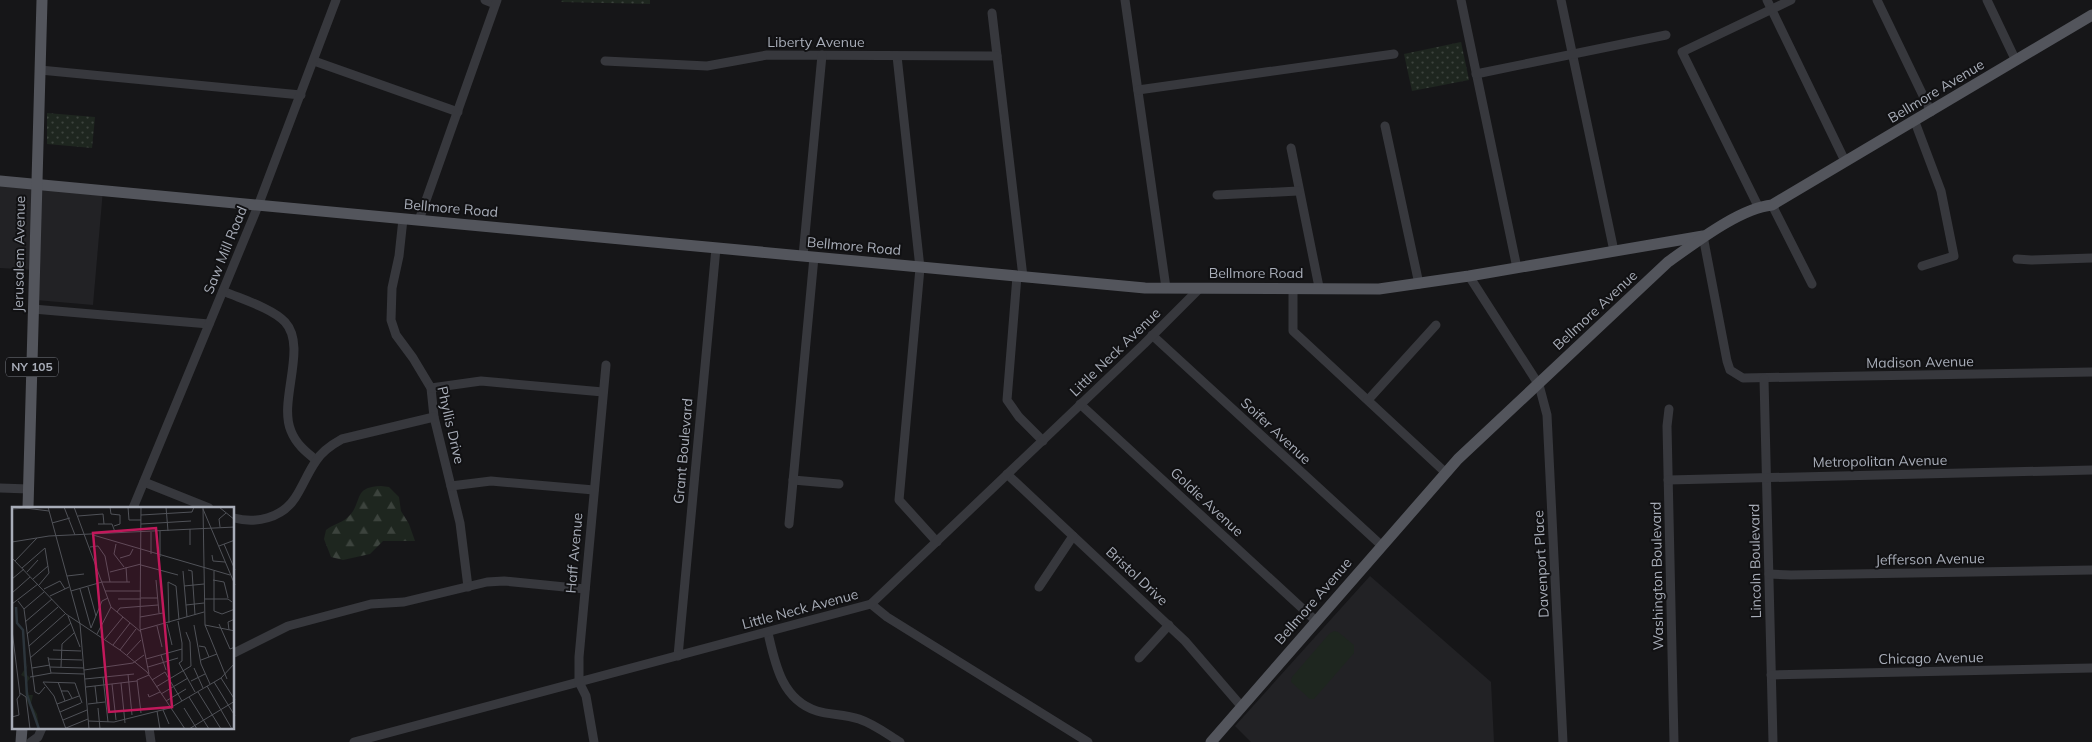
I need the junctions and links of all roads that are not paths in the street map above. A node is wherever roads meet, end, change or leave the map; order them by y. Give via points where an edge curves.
1 (42, 0) edge
2 (336, 0) edge
3 (485, 0) edge
4 (1125, 0) edge
5 (1461, 0) edge
6 (1561, 0) edge
7 (1767, 0) edge
8 (1790, 0) edge
9 (1876, 0) edge
10 (1987, 0) edge
11 (496, 2) edge
12 (1772, 9) junction
13 (992, 13) dead end
14 (2092, 16) edge
15 (1666, 35) dead end
16 (1394, 54) dead end
17 (1572, 54) junction
18 (822, 55) junction
19 (897, 56) junction
20 (997, 56) junction
21 (605, 60) dead end
22 (314, 61) junction
23 (2016, 61) junction
24 (40, 70) junction
25 (1476, 74) junction
26 (1138, 90) junction
27 (301, 94) junction
28 (458, 112) junction
29 (1931, 112) junction
30 (1915, 122) junction
31 (1384, 126) dead end
32 (1290, 148) dead end
33 (1845, 161) junction
34 (0, 181) edge
35 (36, 184) junction
36 (1298, 191) junction
37 (1217, 195) dead end
38 (1772, 205) junction
39 (258, 206) junction
40 (1758, 206) junction
41 (403, 219) junction
42 (419, 220) junction
43 (1703, 236) junction
44 (716, 248) junction
45 (1614, 251) junction
46 (809, 257) junction
47 (2092, 258) edge
48 (2017, 259) dead end
49 (1922, 266) dead end
50 (920, 268) junction
51 (1517, 268) junction
52 (1020, 276) junction
53 (1469, 276) junction
54 (1419, 284) junction
55 (1812, 284) dead end
56 (1166, 288) junction
57 (1200, 288) junction
58 (1293, 288) junction
59 (1319, 288) junction
60 (223, 291) junction
61 (33, 308) junction
62 (209, 324) junction
63 (1436, 325) dead end
64 (1152, 335) junction
65 (606, 365) dead end
66 (2092, 372) edge
67 (1764, 379) junction
68 (1539, 385) junction
69 (431, 388) junction
70 (603, 392) junction
71 (1368, 400) junction
72 (1080, 404) junction
73 (1669, 409) dead end
74 (434, 416) junction
75 (1043, 441) junction
76 (316, 460) junction
77 (2092, 470) edge
78 (1446, 472) junction
79 (1006, 474) junction
80 (1767, 478) junction
81 (793, 480) junction
82 (1668, 480) junction
83 (144, 482) junction
84 (839, 484) dead end
85 (452, 486) junction
86 (0, 488) edge
87 (28, 489) junction
88 (594, 490) junction
89 (28, 507) edge
90 (133, 507) edge
91 (206, 507) edge
92 (235, 518) edge
93 (789, 524) dead end
94 (1073, 536) junction
95 (937, 542) junction
96 (1381, 545) junction
97 (2092, 570) edge
98 (1769, 574) junction
99 (468, 587) junction
100 (1039, 587) dead end
101 (585, 589) junction
102 (871, 604) junction
103 (1316, 621) junction
104 (1169, 625) junction
105 (768, 633) junction
106 (235, 652) edge
107 (678, 656) junction
108 (1139, 658) dead end
109 (2092, 668) edge
110 (1771, 674) junction
111 (580, 682) junction
112 (1242, 707) junction
113 (41, 730) edge
114 (31, 742) edge
115 (354, 742) edge
116 (594, 742) edge
117 (900, 742) edge
118 (1088, 742) edge
119 (1211, 742) edge
120 (1564, 742) edge
121 (1674, 742) edge
122 (1773, 742) edge

1 - 24 main road, Jerusalem Avenue / NY 105
2 - 22 street, Saw Mill Road
3 - 11 street
4 - 26 street
5 - 25 street
6 - 17 street
7 - 12 street
8 - 12 street
9 - 29 street
10 - 23 street
11 - 28 street
12 - 33 street
12 - 40 street via 1682,52
13 - 20 street
14 - 23 main road, Bellmore Avenue
15 - 17 street
16 - 26 street
17 - 25 street
17 - 45 street
18 - 19 street, Liberty Avenue
18 - 21 street, Liberty Avenue via 767,54 707,66
18 - 46 street
19 - 20 street, Liberty Avenue
19 - 50 street
20 - 52 street
22 - 27 street, Saw Mill Road
22 - 28 street
23 - 29 main road, Bellmore Avenue
24 - 27 street
24 - 35 main road, Jerusalem Avenue / NY 105
25 - 51 street
26 - 56 street
27 - 39 street, Saw Mill Road
28 - 42 street
29 - 30 main road, Bellmore Avenue
30 - 33 main road, Bellmore Avenue
30 - 49 street via 1942,191 1954,256
31 - 54 street
32 - 36 street
33 - 38 main road, Bellmore Avenue
34 - 35 main road, Bellmore Road
35 - 39 main road, Bellmore Road
35 - 61 main road, Jerusalem Avenue / NY 105
36 - 37 street
36 - 59 street
38 - 40 main road, Bellmore Avenue
38 - 55 street
39 - 41 main road, Bellmore Road
39 - 60 street, Saw Mill Road
40 - 43 main road, Bellmore Avenue
41 - 42 main road, Bellmore Road
41 - 69 street, Phyllis Drive via 392,288 391,320 396,335
42 - 44 main road, Bellmore Road
43 - 45 main road, Bellmore Road
43 - 67 street, Madison Avenue via 1726,362 1735,374 1748,379
43 - 68 main road, Bellmore Avenue via 1668,262
44 - 46 main road, Bellmore Road
44 - 107 street, Grant Boulevard
45 - 51 main road, Bellmore Road
46 - 50 main road, Bellmore Road
46 - 81 street
47 - 48 street
50 - 52 main road, Bellmore Road
50 - 95 street via 899,500
51 - 53 main road, Bellmore Road
52 - 56 main road, Bellmore Road
52 - 75 street via 1008,400 1019,417
53 - 54 main road, Bellmore Road
53 - 68 street, Davenport Place
54 - 59 main road, Bellmore Road via 1379,289
56 - 57 main road, Bellmore Road
57 - 58 main road, Bellmore Road
57 - 64 street, Little Neck Avenue
58 - 59 main road, Bellmore Road
58 - 71 street via 1293,331
60 - 62 street, Saw Mill Road
60 - 76 street via 286,322 292,333 293,357 287,416 290,430 301,447
61 - 62 street
61 - 87 main road, Jerusalem Avenue / NY 105
62 - 83 street, Saw Mill Road
63 - 71 street
64 - 72 street, Little Neck Avenue
64 - 96 street, Soifer Avenue
65 - 70 street, Haff Avenue
66 - 67 street, Madison Avenue
67 - 80 street, Lincoln Boulevard
68 - 78 main road, Bellmore Avenue
68 - 120 street, Davenport Place via 1547,415
69 - 70 street via 480,381
69 - 74 street, Phyllis Drive
70 - 88 street, Haff Avenue
71 - 78 street
72 - 75 street, Little Neck Avenue
72 - 103 street, Goldie Avenue
73 - 82 street, Washington Boulevard
74 - 76 street via 342,439
74 - 85 street, Phyllis Drive
75 - 79 street, Little Neck Avenue
76 - 92 street via 294,500 282,511 262,520
77 - 80 street, Metropolitan Avenue
78 - 96 main road, Bellmore Avenue
79 - 94 street, Bristol Drive
79 - 95 street, Little Neck Avenue
80 - 82 street, Metropolitan Avenue
80 - 98 street, Lincoln Boulevard
81 - 84 street
81 - 93 street
82 - 121 street, Washington Boulevard
83 - 90 street, Saw Mill Road
83 - 91 street
85 - 88 street via 491,481
85 - 99 street, Phyllis Drive
86 - 87 street
87 - 89 main road, Jerusalem Avenue / NY 105
88 - 101 street, Haff Avenue
94 - 100 street
94 - 104 street, Bristol Drive
95 - 102 street, Little Neck Avenue
96 - 103 main road, Bellmore Avenue
97 - 98 street, Jefferson Avenue
98 - 110 street, Lincoln Boulevard
99 - 101 street via 496,581
99 - 106 street via 404,602 371,604 278,630
101 - 111 street, Haff Avenue
102 - 105 street, Little Neck Avenue
102 - 118 street
103 - 112 main road, Bellmore Avenue
104 - 108 street
104 - 112 street, Bristol Drive
105 - 107 street, Little Neck Avenue
105 - 117 street via 781,678 797,700 818,712 862,720
107 - 111 street, Little Neck Avenue
109 - 110 street, Chicago Avenue
110 - 122 street, Lincoln Boulevard
111 - 115 street, Little Neck Avenue
111 - 116 street, Haff Avenue via 586,696
112 - 119 main road, Bellmore Avenue
113 - 114 street

